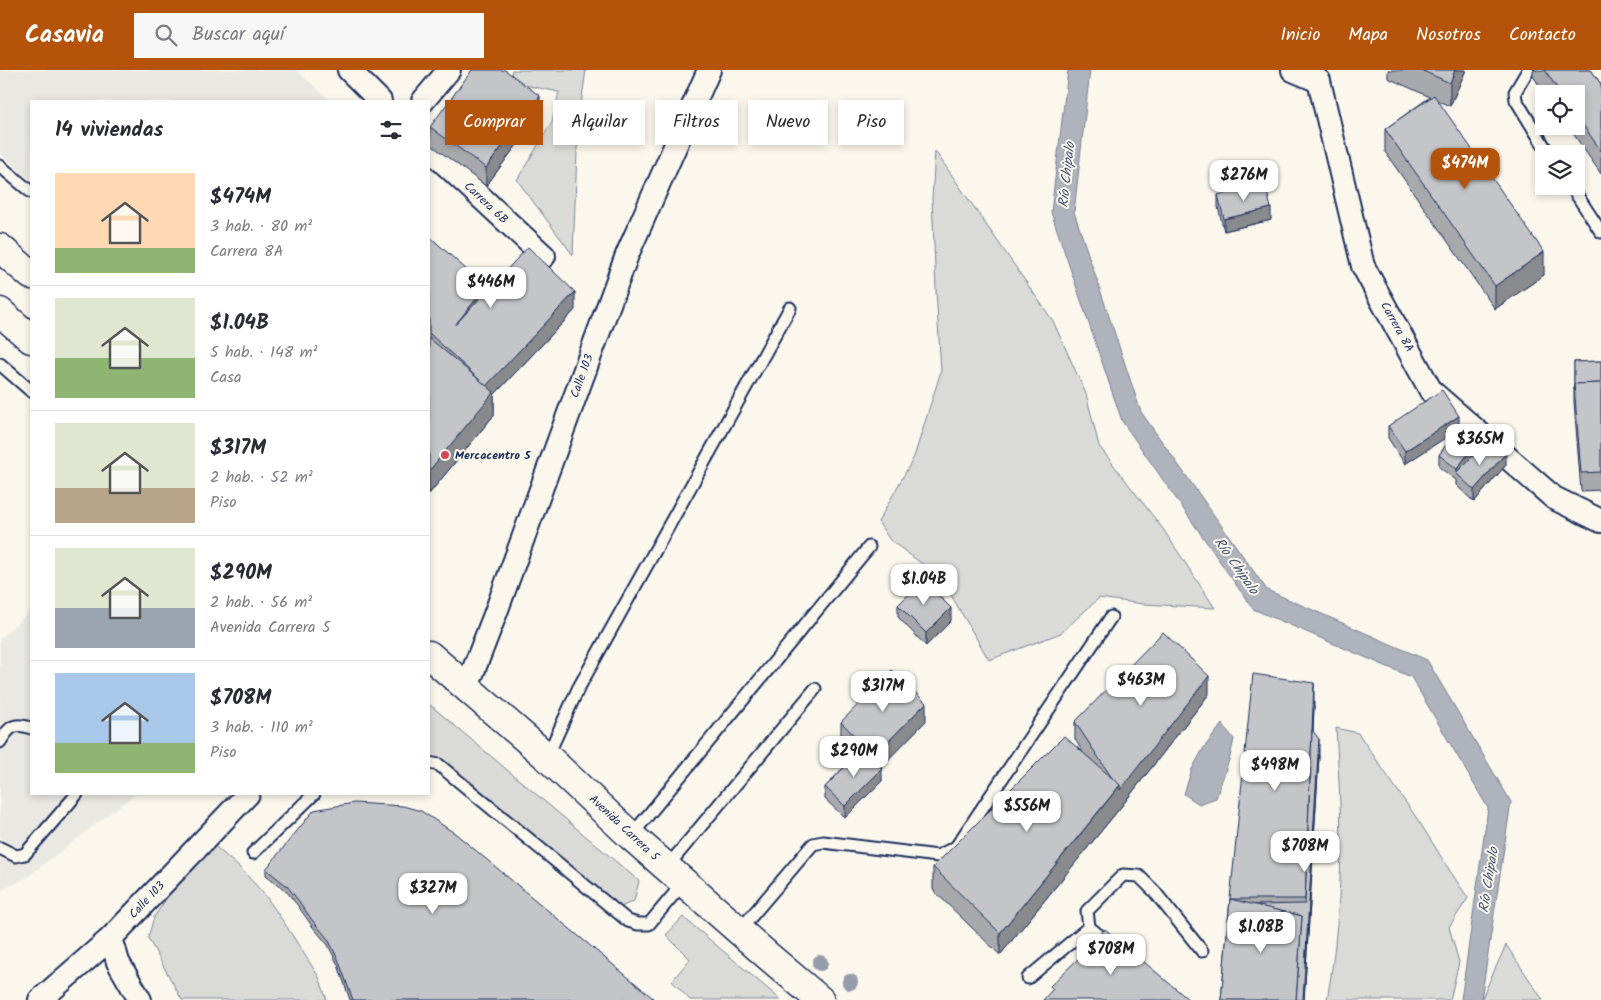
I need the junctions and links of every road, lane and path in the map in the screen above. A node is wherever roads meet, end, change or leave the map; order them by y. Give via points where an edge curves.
1 (349, 70) edge
2 (449, 70) edge
3 (709, 70) edge
4 (1293, 70) edge
5 (1528, 70) edge
6 (1321, 75) edge
7 (369, 97) edge
8 (423, 100) edge
9 (1544, 145) edge
10 (430, 150) edge
11 (0, 166) edge
12 (30, 191) edge
13 (1577, 195) edge
14 (1601, 232) edge
15 (0, 248) edge
16 (544, 256) dead end
17 (30, 274) edge
18 (790, 308) dead end
19 (0, 312) edge
20 (30, 337) edge
21 (0, 364) edge
22 (30, 390) edge
23 (1601, 521) edge
24 (869, 547) dead end
25 (1111, 617) dead end
26 (430, 656) edge
27 (466, 687) junction
28 (815, 689) dead end
29 (30, 728) edge
30 (0, 742) edge
31 (547, 757) junction
32 (430, 763) edge
33 (76, 795) edge
34 (247, 795) edge
35 (313, 795) edge
36 (631, 836) junction
37 (0, 848) edge
38 (253, 853) dead end
39 (676, 875) junction
40 (1089, 928) junction
41 (739, 931) junction
42 (111, 938) junction
43 (1202, 950) dead end
44 (1121, 952) edge
45 (1028, 978) dead end
46 (40, 1000) edge
47 (140, 1000) edge
48 (820, 1000) edge

1 - 7 street
2 - 8 street
3 - 27 street, Calle 103 via 627,255
4 - 6 street, Carrera 8A
5 - 9 lane via 1515,92 1516,100
6 - 23 street, Carrera 8A via 1363,266 1431,391 1554,498
10 - 16 street, Carrera 6B
11 - 12 lane
13 - 14 lane
15 - 17 main road
18 - 31 lane via 578,689
19 - 20 main road
21 - 22 lane
24 - 36 lane
25 - 41 lane via 956,847 938,856 823,842 814,844
26 - 27 main road, Avenida Carrera 5
27 - 31 main road, Avenida Carrera 5
28 - 39 lane
29 - 30 lane via 21,724 8,728
31 - 36 main road, Avenida Carrera 5
32 - 39 lane via 439,765 628,921 649,924
33 - 37 lane via 25,854 16,856
34 - 42 street, Calle 103
35 - 38 lane
36 - 39 main road, Avenida Carrera 5
39 - 41 main road, Avenida Carrera 5
40 - 43 lane via 1087,912 1098,899 1123,875 1139,876
40 - 44 lane
40 - 45 lane
41 - 48 main road, Avenida Carrera 5
42 - 46 street, Calle 103
42 - 47 street via 118,962

